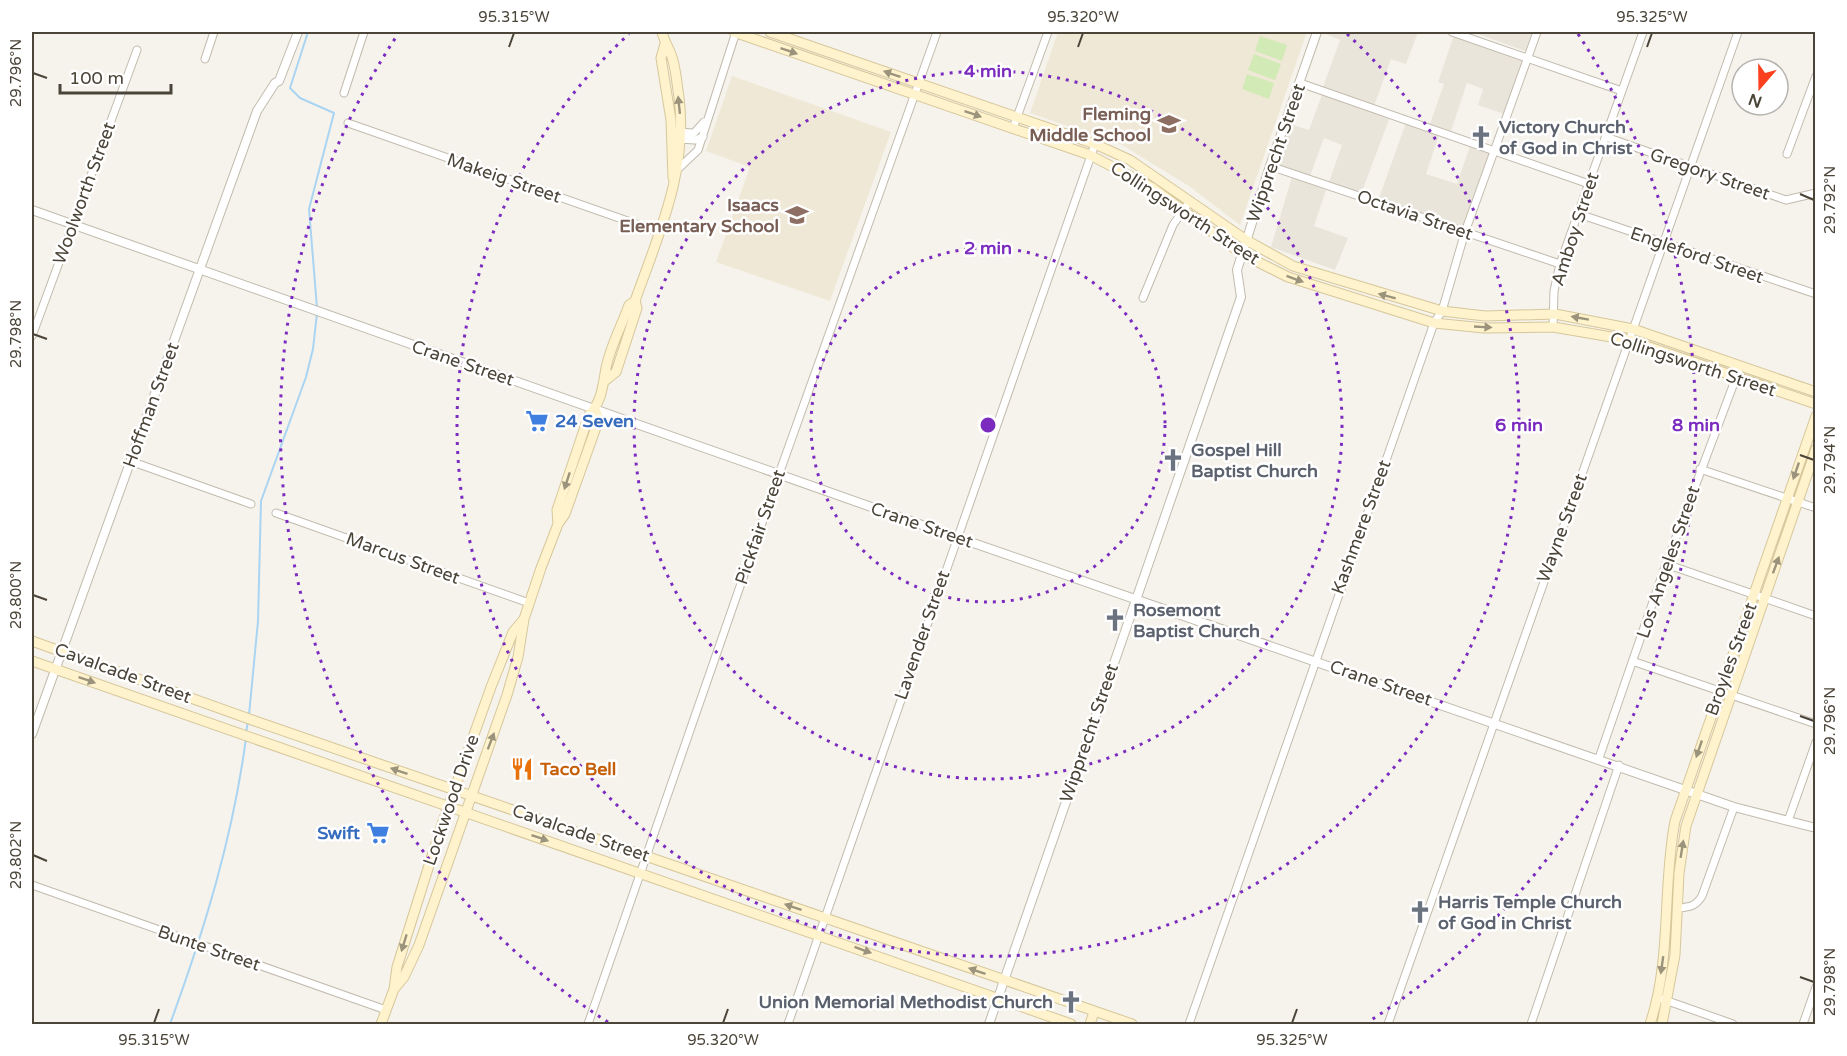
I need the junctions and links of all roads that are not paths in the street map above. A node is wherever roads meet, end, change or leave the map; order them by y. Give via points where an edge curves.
1 (214, 32) edge
2 (298, 32) edge
3 (364, 32) edge
4 (662, 32) edge
5 (735, 32) edge
6 (770, 32) edge
7 (937, 32) edge
8 (1048, 32) edge
9 (1317, 32) edge
10 (1452, 32) edge
11 (1537, 32) edge
12 (1643, 32) edge
13 (1738, 32) edge
14 (137, 50) dead end
15 (1528, 57) junction
16 (205, 58) dead end
17 (1815, 76) edge
18 (919, 83) junction
19 (1300, 83) junction
20 (1622, 91) junction
21 (344, 93) dead end
22 (915, 94) junction
23 (708, 115) junction
24 (1017, 117) junction
25 (348, 123) dead end
26 (1013, 128) junction
27 (676, 136) junction
28 (703, 137) junction
29 (1606, 137) junction
30 (1095, 144) junction
31 (1495, 151) junction
32 (1090, 154) junction
33 (1787, 154) dead end
34 (1270, 166) junction
35 (1690, 167) junction
36 (679, 168) junction
37 (673, 183) junction
38 (1589, 184) junction
39 (1815, 194) edge
40 (1190, 201) junction
41 (32, 210) edge
42 (1182, 210) junction
43 (1579, 214) junction
44 (72, 225) junction
45 (659, 232) junction
46 (1465, 232) junction
47 (1246, 240) junction
48 (1663, 244) junction
49 (1242, 254) junction
50 (1560, 264) junction
51 (200, 271) junction
52 (1815, 294) edge
53 (1143, 298) dead end
54 (1442, 311) junction
55 (1555, 314) junction
56 (1434, 323) junction
57 (1553, 327) junction
58 (1633, 329) junction
59 (32, 336) edge
60 (1629, 340) junction
61 (1740, 367) junction
62 (1735, 377) junction
63 (1815, 392) edge
64 (1815, 404) edge
65 (595, 409) junction
66 (1815, 416) edge
67 (1815, 449) edge
68 (130, 461) junction
69 (1700, 469) junction
70 (779, 474) junction
71 (1787, 498) junction
72 (1799, 502) junction
73 (251, 504) dead end
74 (1815, 508) edge
75 (276, 513) dead end
76 (956, 537) junction
77 (1666, 564) junction
78 (1754, 595) junction
79 (1135, 598) junction
80 (1764, 599) junction
81 (530, 603) junction
82 (1815, 616) edge
83 (524, 619) junction
84 (32, 640) edge
85 (62, 652) junction
86 (1314, 660) junction
87 (32, 661) edge
88 (1635, 662) junction
89 (56, 669) junction
90 (491, 687) junction
91 (1719, 691) junction
92 (1731, 694) junction
93 (507, 695) junction
94 (195, 700) junction
95 (190, 717) junction
96 (1492, 722) junction
97 (1815, 724) edge
98 (32, 734) edge
99 (1815, 742) edge
100 (323, 745) junction
101 (1599, 758) junction
102 (317, 761) junction
103 (1619, 765) junction
104 (1685, 788) junction
105 (454, 791) junction
106 (1697, 792) junction
107 (471, 796) junction
108 (448, 807) junction
109 (1734, 807) junction
110 (464, 813) junction
111 (1788, 821) junction
112 (1815, 828) edge
113 (647, 855) junction
114 (642, 873) junction
115 (32, 885) edge
116 (736, 888) junction
117 (730, 904) junction
118 (1679, 908) junction
119 (825, 918) junction
120 (411, 919) junction
121 (426, 924) junction
122 (820, 935) junction
123 (916, 950) junction
124 (909, 967) junction
125 (1004, 981) junction
126 (1815, 987) edge
127 (394, 989) junction
128 (1657, 997) junction
129 (998, 999) junction
130 (1668, 1001) junction
131 (386, 1010) junction
132 (1094, 1012) junction
133 (381, 1024) edge
134 (588, 1024) edge
135 (788, 1024) edge
136 (989, 1024) edge
137 (1071, 1024) edge
138 (1090, 1024) edge
139 (1132, 1024) edge
140 (1189, 1024) edge
141 (1388, 1024) edge
142 (1531, 1024) edge
143 (1650, 1024) edge
144 (1662, 1024) edge
145 (1733, 1024) edge
146 (1803, 1024) edge

1 - 16 street
2 - 51 street, Hoffman Street via 279,81 257,111
3 - 21 street
4 - 27 main road, Lockwood Drive via 665,44 661,58
5 -> 22 main road, Collingsworth Street
5 - 23 street
18 -> 6 main road, Collingsworth Street
7 - 18 street, Pickfair Street
8 - 24 street
9 - 19 street, Wipprecht Street
10 - 15 street
11 - 15 street, Kashmere Street
12 - 20 street, Amboy Street
13 - 35 street, Wayne Street
14 - 44 street, Woolworth Street
15 - 20 street
15 - 31 street, Kashmere Street
17 - 33 street
18 - 22 street, Pickfair Street
18 - 24 main road, Collingsworth Street
19 - 31 street
19 - 34 street, Wipprecht Street
20 - 29 street, Amboy Street
22 -> 26 main road, Collingsworth Street
22 - 70 street, Pickfair Street
23 - 27 street via 694,133
23 - 28 street
24 - 26 street
24 - 30 main road, Collingsworth Street
25 - 45 street, Makeig Street
26 - 32 main road, Collingsworth Street
27 - 28 street via 694,140
27 - 36 main road, Lockwood Drive
27 - 37 main road, Lockwood Drive
28 - 36 street via 692,158
29 - 35 street, Gregory Street
29 - 38 street, Amboy Street
30 - 32 street, Lavender Street
30 - 40 main road, Collingsworth Street via 1130,160
31 - 38 street
31 - 46 street, Kashmere Street
32 - 42 main road, Collingsworth Street via 1125,171
32 - 76 street, Lavender Street
34 - 46 street, Octavia Street
34 - 47 street, Wipprecht Street
35 - 39 street, Gregory Street via 1786,201
35 - 48 street, Wayne Street
36 - 37 main road, Lockwood Drive
37 - 45 main road, Lockwood Drive
38 - 43 street, Amboy Street
40 - 42 street
40 - 47 main road, Collingsworth Street
41 - 44 street, Crane Street
42 - 49 main road, Collingsworth Street
42 - 53 street
43 - 48 street, Engleford Street
43 - 50 street, Amboy Street
44 - 51 street, Crane Street
44 - 59 street, Woolworth Street
45 - 65 main road, Lockwood Drive via 616,372 606,380
46 - 50 street, Octavia Street
46 - 54 street, Kashmere Street
47 - 49 street, Wipprecht Street
54 -> 47 main road, Collingsworth Street via 1293,266
48 - 52 street, Engleford Street
48 - 58 street, Wayne Street
49 -> 56 main road, Collingsworth Street via 1288,277
49 - 79 street, Wipprecht Street via 1237,270 1240,297
50 - 55 street, Amboy Street via 1554,291
51 - 65 street, Crane Street
51 - 68 street, Hoffman Street
54 - 55 main road, Collingsworth Street via 1485,316
54 - 56 street, Kashmere Street
55 - 57 street, Amboy Street
58 -> 55 main road, Collingsworth Street
56 -> 57 main road, Collingsworth Street via 1484,328
56 - 86 street, Kashmere Street
57 - 60 main road, Collingsworth Street
58 - 60 street, Wayne Street
58 - 61 main road, Collingsworth Street
60 - 62 main road, Collingsworth Street
60 - 96 street, Wayne Street
61 - 62 street, Los Angeles Street
61 - 63 main road, Collingsworth Street
62 - 64 main road, Collingsworth Street
62 - 69 street, Los Angeles Street
65 - 70 street, Crane Street
65 - 81 main road, Lockwood Drive via 589,415 557,510 558,524
66 -> 71 main road, Broyles Street
67 - 72 main road, Broyles Street
68 - 73 street
68 - 85 street, Hoffman Street
69 - 71 street
69 - 77 street, Los Angeles Street
70 - 76 street, Crane Street
70 - 113 street, Pickfair Street
71 - 72 street
71 - 78 main road, Broyles Street
72 - 74 street
80 -> 72 main road, Broyles Street
75 - 81 street, Marcus Street
76 - 79 street, Crane Street
76 - 119 street, Lavender Street
77 - 78 street
77 - 88 street, Los Angeles Street
78 - 80 street
78 - 91 main road, Broyles Street
79 - 86 street, Crane Street
79 - 125 street, Wipprecht Street
80 - 82 street
80 - 92 main road, Broyles Street
81 - 83 main road, Lockwood Drive
83 - 90 main road, Lockwood Drive via 513,632
83 - 93 main road, Lockwood Drive
84 - 85 main road, Cavalcade Street
85 - 89 street, Hoffman Street
85 - 94 main road, Cavalcade Street
86 - 96 street, Crane Street
86 - 140 street, Kashmere Street
87 - 89 main road, Cavalcade Street
88 - 91 street
88 - 101 street, Los Angeles Street
89 -> 95 main road, Cavalcade Street
89 - 98 street, Hoffman Street
90 - 93 main road
90 - 105 main road, Lockwood Drive
91 - 92 street
91 -> 104 main road, Broyles Street
92 - 97 street
92 - 106 main road, Broyles Street
107 -> 93 main road, Lockwood Drive
94 - 95 main road
94 - 100 main road, Cavalcade Street
95 - 102 main road, Cavalcade Street
96 - 101 street, Crane Street
96 - 141 street, Wayne Street
99 - 111 street
100 - 102 main road
105 -> 100 main road, Cavalcade Street
101 - 103 street, Crane Street
102 - 108 main road, Cavalcade Street
103 - 104 street, Crane Street
103 - 142 street
104 - 106 street, Crane Street
104 -> 128 main road, Broyles Street via 1671,842
105 - 107 main road, Cavalcade Street
105 - 108 main road, Lockwood Drive
106 - 109 street, Crane Street
118 -> 106 main road, Broyles Street via 1682,844
107 - 110 main road, Lockwood Drive
107 - 113 main road, Cavalcade Street
108 - 110 main road, Cavalcade Street
108 - 120 main road, Lockwood Drive
109 - 111 street, Crane Street
109 - 118 street via 1702,896 1698,903
110 -> 114 main road, Cavalcade Street
110 - 121 main road, Lockwood Drive
111 - 112 street, Crane Street
113 - 114 street, Pickfair Street
113 - 116 main road, Cavalcade Street
114 - 117 main road, Cavalcade Street
114 - 134 street, Pickfair Street
115 - 131 street, Bunte Street
116 - 117 main road
119 -> 116 main road, Cavalcade Street
117 - 122 main road, Cavalcade Street
118 - 130 main road, Broyles Street
119 - 122 street, Lavender Street
119 - 123 main road, Cavalcade Street
120 - 121 main road
120 -> 127 main road, Lockwood Drive
121 - 127 main road, Lockwood Drive via 404,977
122 -> 124 main road, Cavalcade Street
122 - 135 street, Lavender Street
123 - 124 main road
125 -> 123 main road, Cavalcade Street
124 - 129 main road, Cavalcade Street
125 - 129 street, Wipprecht Street
125 - 132 main road, Cavalcade Street
126 - 146 street
127 - 131 main road, Lockwood Drive
128 - 130 street
128 - 143 main road, Broyles Street
129 - 136 street, Wipprecht Street
129 - 137 main road, Cavalcade Street
130 - 144 main road, Broyles Street
130 - 145 street
131 - 133 main road, Lockwood Drive
132 - 138 main road
132 - 139 main road, Cavalcade Street

